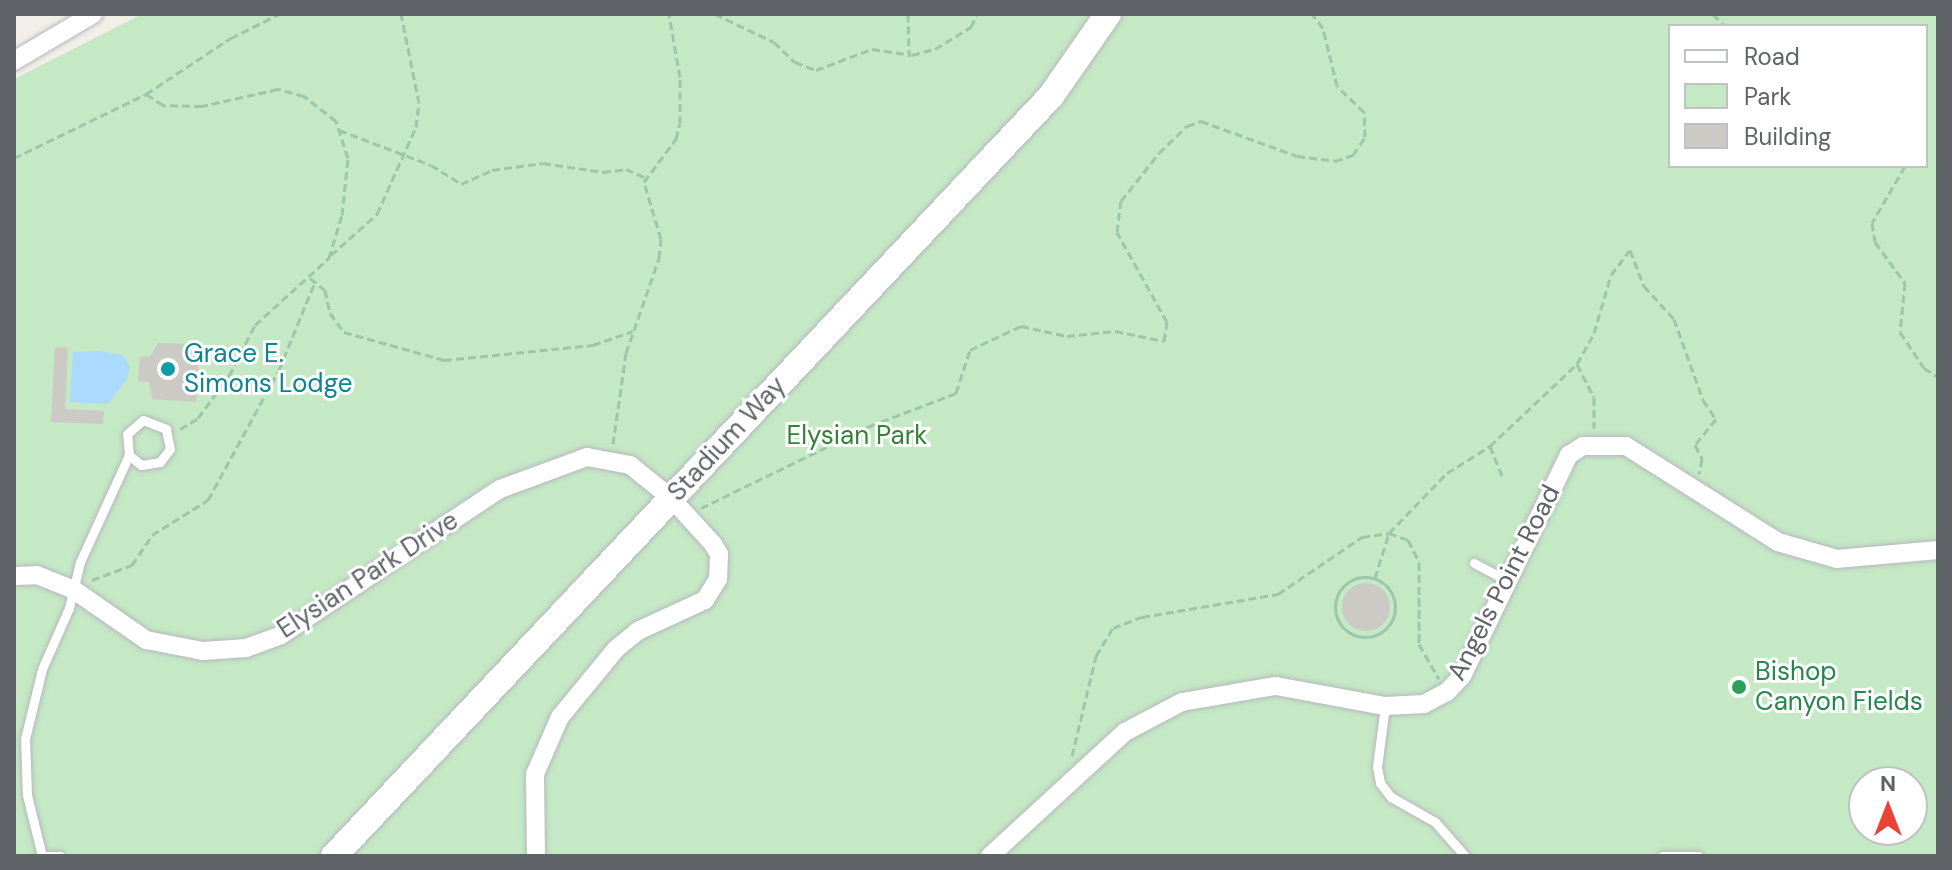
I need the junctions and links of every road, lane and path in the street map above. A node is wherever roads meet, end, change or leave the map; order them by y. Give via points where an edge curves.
1 (93, 14) edge
2 (279, 14) edge
3 (401, 14) edge
4 (669, 14) edge
5 (715, 14) edge
6 (908, 14) edge
7 (977, 14) edge
8 (1108, 14) edge
9 (1312, 14) edge
10 (909, 54) junction
11 (14, 61) edge
12 (146, 94) junction
13 (339, 130) junction
14 (405, 156) junction
15 (14, 158) edge
16 (1904, 168) edge
17 (646, 178) junction
18 (329, 258) junction
19 (310, 278) junction
20 (315, 282) junction
21 (633, 331) junction
22 (1577, 364) junction
23 (1938, 377) edge
24 (170, 436) junction
25 (1593, 444) junction
26 (1490, 446) junction
27 (129, 455) junction
28 (612, 460) junction
29 (1503, 478) dead end
30 (1696, 490) junction
31 (679, 506) junction
32 (1389, 533) junction
33 (1938, 550) edge
34 (1474, 563) dead end
35 (14, 576) edge
36 (1375, 578) junction
37 (1506, 580) junction
38 (74, 590) junction
39 (1447, 692) junction
40 (1385, 706) junction
41 (1068, 780) junction
42 (42, 856) edge
43 (60, 856) edge
44 (334, 856) edge
45 (536, 856) edge
46 (990, 856) edge
47 (1465, 856) edge
48 (1662, 856) edge
49 (1698, 856) edge

1 - 11 street
2 - 12 path via 231,38
3 - 14 path via 419,103
4 - 17 path via 680,77 680,123 676,139
5 - 10 path via 774,42 795,62 816,70 872,49
6 - 10 path
7 - 10 path via 971,27 935,49
8 - 31 main road, Stadium Way via 1051,96
9 - 31 path via 1323,28 1337,86 1364,112 1365,137 1353,155 1335,161 1297,156 1201,121 1187,126 1159,153 1116,213 1125,252 1148,282 1167,322 1164,341 1115,331 1067,336 1021,326 970,350 956,393
12 - 13 path via 163,105 202,106 278,89 304,96 336,121
12 - 15 path
13 - 14 path
13 - 18 path via 348,158 342,215
14 - 17 path via 461,184 492,170 543,163 603,172 626,169
14 - 18 path via 377,214
16 - 23 path via 1872,223 1875,242 1905,283 1900,332 1924,368
17 - 21 path via 661,239
18 - 19 path
19 - 20 path
19 - 24 path via 255,325 229,376 198,418
20 - 21 path via 325,290 330,313 344,332 444,360 593,345
20 - 38 path via 279,370 208,500 152,535 132,565
21 - 28 path via 621,379
22 - 25 path via 1596,406
22 - 26 path
22 - 30 path via 1594,333 1611,275 1630,250 1644,286 1674,319 1703,400 1716,419 1695,445 1702,459
24 - 27 lane via 170,449 160,462 141,465
24 - 27 lane via 154,420 136,423 125,442
25 - 30 street via 1626,446
25 - 37 street, Angels Point Road via 1569,455
26 - 29 path
26 - 32 path via 1467,455
27 - 38 lane via 80,562
28 - 31 street via 630,465
28 - 38 street, Elysian Park Drive via 587,457 500,489 281,635 246,648 203,651 146,640
30 - 33 street via 1778,542 1837,559
31 - 44 main road, Stadium Way
31 - 45 street via 719,554 718,579 705,600 638,631 616,649 560,717 535,774
32 - 36 path
32 - 39 path via 1408,540 1419,562 1419,644
32 - 41 path via 1362,537 1278,594 1142,617 1113,628 1096,656
34 - 37 lane
35 - 38 street, Elysian Park Drive via 37,575
36 - 36 path via 1355,578 1339,591 1335,611 1352,635 1381,634 1394,618 1391,590
37 - 39 street, Angels Point Road via 1462,676
38 - 42 lane via 42,669 25,739 27,795
39 - 40 street, Angels Point Road via 1424,704
40 - 41 street, Angels Point Road via 1276,686 1239,688 1152,715
40 - 47 lane via 1377,767 1380,783 1391,797 1435,822
41 - 46 street, Angels Point Road
42 - 43 lane
48 - 49 lane

